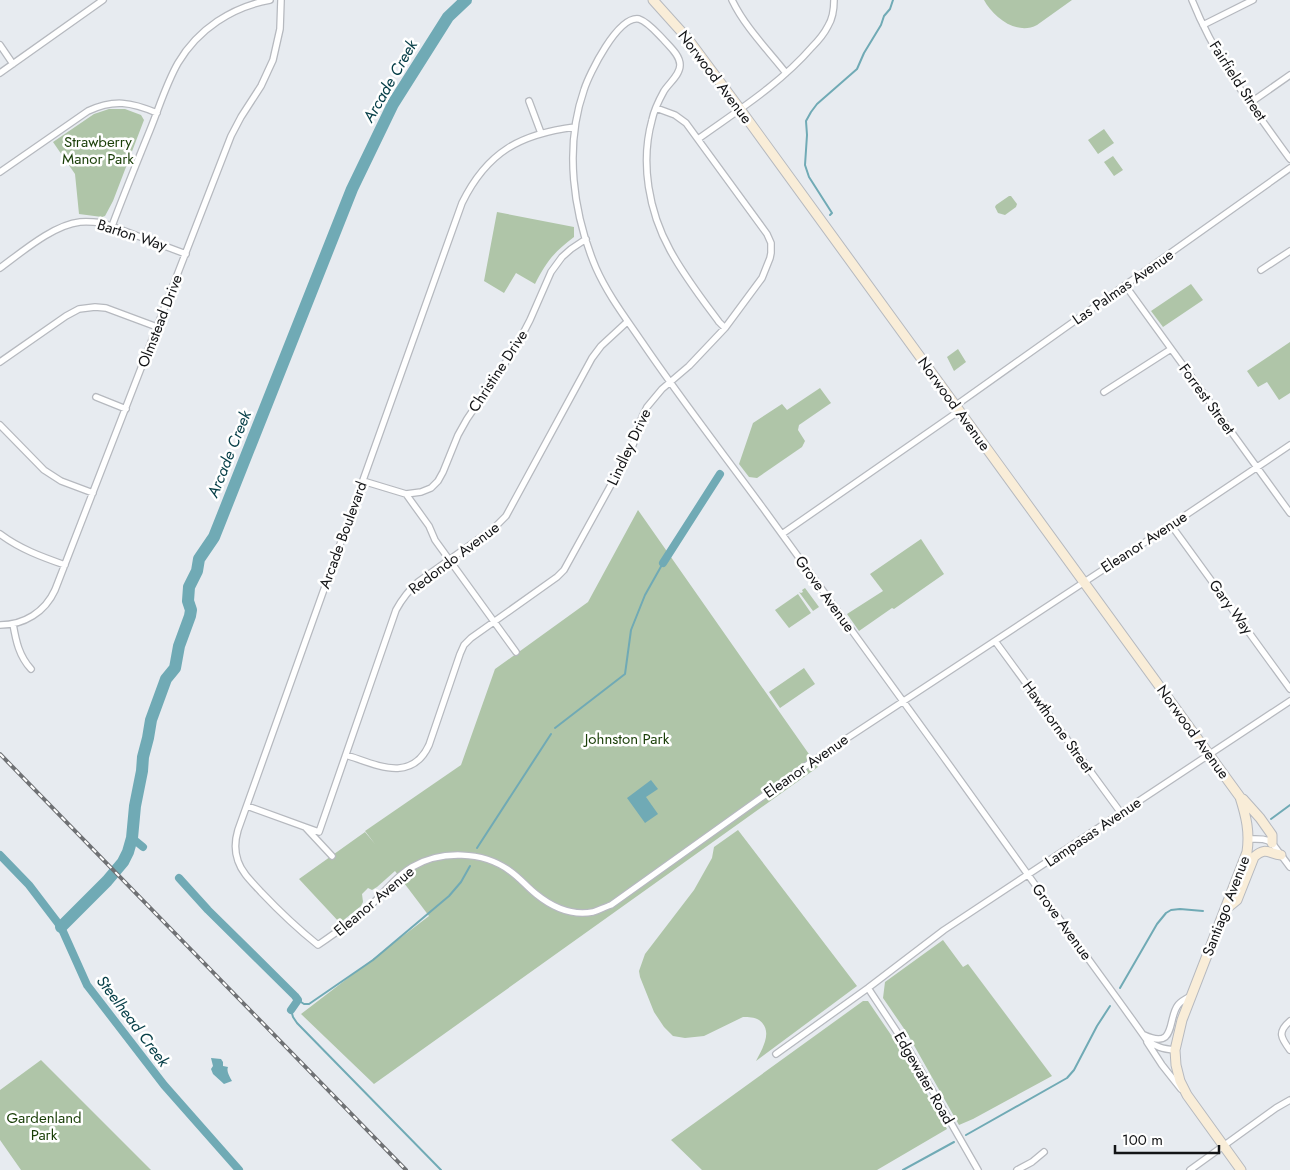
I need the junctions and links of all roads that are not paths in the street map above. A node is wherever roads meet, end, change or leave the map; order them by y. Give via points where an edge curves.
1 (104, 0) edge
2 (270, 0) edge
3 (281, 0) edge
4 (653, 0) edge
5 (732, 0) edge
6 (834, 0) edge
7 (1192, 0) edge
8 (1253, 0) edge
9 (1203, 25) junction
10 (0, 45) edge
11 (13, 64) junction
12 (786, 72) junction
13 (0, 73) edge
14 (1290, 75) edge
15 (529, 101) dead end
16 (1250, 103) junction
17 (656, 108) junction
18 (740, 109) junction
19 (156, 113) junction
20 (575, 127) junction
21 (541, 133) junction
22 (698, 139) junction
23 (1290, 159) edge
24 (1290, 168) edge
25 (0, 172) edge
26 (112, 226) junction
27 (586, 239) junction
28 (1290, 250) edge
29 (186, 254) junction
30 (0, 268) edge
31 (1261, 270) dead end
32 (1125, 285) junction
33 (627, 322) junction
34 (157, 327) junction
35 (725, 328) junction
36 (1171, 349) junction
37 (0, 362) edge
38 (670, 383) junction
39 (1104, 392) dead end
40 (96, 397) dead end
41 (957, 408) junction
42 (126, 409) junction
43 (0, 425) edge
44 (1290, 444) edge
45 (1257, 467) junction
46 (363, 481) junction
47 (93, 493) junction
48 (406, 494) junction
49 (1290, 513) edge
50 (1171, 525) junction
51 (0, 534) edge
52 (782, 534) junction
53 (450, 560) junction
54 (65, 565) junction
55 (1083, 582) junction
56 (494, 622) junction
57 (13, 624) junction
58 (0, 625) edge
59 (994, 641) junction
60 (516, 652) dead end
61 (31, 669) dead end
62 (1290, 689) edge
63 (903, 701) junction
64 (1290, 701) edge
65 (346, 754) junction
66 (1209, 755) junction
67 (1236, 791) junction
68 (247, 806) junction
69 (1121, 813) junction
70 (1246, 815) joint
71 (305, 827) junction
72 (1249, 840) junction
73 (1272, 844) junction
74 (1281, 855) junction
75 (332, 856) dead end
76 (1290, 867) edge
77 (1028, 874) junction
78 (1226, 910) junction
79 (318, 945) joint
80 (868, 988) junction
81 (1191, 996) junction
82 (1290, 1021) edge
83 (1142, 1034) junction
84 (1176, 1050) junction
85 (1290, 1050) edge
86 (776, 1054) dead end
87 (1290, 1100) edge
88 (1192, 1101) junction
89 (1224, 1146) junction
90 (1044, 1152) dead end
91 (978, 1170) edge
92 (1017, 1170) edge
93 (1190, 1170) edge
94 (1241, 1170) edge

1 - 11 street
2 - 19 street via 238,10 204,32 185,52
3 - 29 street, Olmstead Drive via 280,30 273,60 231,136
4 - 18 main road, Norwood Avenue via 688,39
5 - 12 street via 748,27
6 - 12 street via 832,17 823,35
7 - 9 street, Fairfield Street
8 - 9 street
9 - 16 street, Fairfield Street via 1232,78
10 - 11 street
11 - 13 street
12 - 18 street
14 - 16 street
15 - 21 street
16 - 23 street, Fairfield Street
17 - 20 street via 679,71 680,62 667,43 646,23 629,20 613,37 587,80
17 - 22 street, Lindley Drive via 679,117
17 - 35 street via 650,128 647,168 656,219 680,266
18 - 22 street
18 - 41 main road, Norwood Avenue
19 - 25 street via 125,103 98,106
19 - 26 street
20 - 21 street, Arcade Boulevard
20 - 27 street, Grove Avenue via 575,188
21 - 46 street, Arcade Boulevard via 502,153 483,170 468,191
22 - 35 street, Lindley Drive via 767,234 771,248 762,278
24 - 32 street, Las Palmas Avenue
26 - 29 street, Barton Way
26 - 30 street, Barton Way via 89,222 61,227
27 - 33 street, Grove Avenue via 603,282
27 - 48 street, Christine Drive via 562,257 551,272 516,347 467,419 438,480 422,492
28 - 31 street
29 - 34 street, Olmstead Drive
32 - 36 street, Forrest Street
32 - 41 street, Las Palmas Avenue
33 - 38 street, Grove Avenue
33 - 53 street, Redondo Avenue via 592,358 506,516
34 - 37 street via 106,308 79,309
34 - 42 street, Olmstead Drive
35 - 38 street, Lindley Drive
36 - 39 street
36 - 45 street, Forrest Street
38 - 52 street, Grove Avenue
38 - 56 street, Lindley Drive via 647,408 633,445 567,566
40 - 42 street
41 - 52 street, Las Palmas Avenue
41 - 55 main road, Norwood Avenue
42 - 47 street, Olmstead Drive
43 - 47 street via 44,470 61,481
44 - 45 street, Eleanor Avenue
45 - 49 street, Forrest Street
45 - 50 street, Eleanor Avenue
46 - 48 street
46 - 68 street, Arcade Boulevard
47 - 54 street, Olmstead Drive
48 - 53 street
50 - 55 street, Eleanor Avenue
50 - 62 street, Gary Way
51 - 54 street via 20,547
52 - 63 street, Grove Avenue
53 - 56 street
53 - 65 street, Redondo Avenue via 414,585 396,610
54 - 57 street, Olmstead Drive via 56,590 41,611
55 - 59 street, Eleanor Avenue
55 - 66 main road, Norwood Avenue
56 - 60 street
56 - 65 street, Lindley Drive via 471,638 462,650 429,745 420,758 408,766 392,769
57 - 58 street, Olmstead Drive
57 - 61 street via 19,650
59 - 63 street, Eleanor Avenue
59 - 69 street, Hawthorne Street
63 - 77 street, Grove Avenue
63 - 79 street, Eleanor Avenue via 610,905 592,912 572,912 553,907 510,871 492,861 452,855 412,867 350,923
64 - 66 street, Lampasas Avenue
65 - 71 street, Redondo Avenue via 319,832
66 - 67 main road, Norwood Avenue
66 - 69 street, Lampasas Avenue
67 - 70 main road, Norwood Avenue
67 - 73 main road via 1272,835
68 - 71 street
68 - 79 street, Arcade Boulevard via 235,849 241,868 280,912
69 - 77 street, Lampasas Avenue
70 - 72 main road, Santiago Avenue
71 - 75 street
72 - 73 street via 1265,839
72 - 78 main road, Santiago Avenue
73 - 74 street
74 - 76 street
74 - 78 main road via 1264,850 1254,857 1238,900
77 - 80 street, Lampasas Avenue via 938,935
77 - 83 street, Grove Avenue
78 - 81 main road, Santiago Avenue
80 - 86 street, Lampasas Avenue
80 - 91 street, Edgewater Road via 910,1050
81 - 83 street, Santiago Avenue via 1178,1004 1169,1032 1164,1037 1153,1039
81 - 84 main road, Santiago Avenue
82 - 85 street via 1282,1032
83 - 84 street, Grove Avenue via 1153,1045
83 - 88 street, Grove Avenue via 1167,1072
84 - 88 main road, Grove Avenue via 1178,1073
87 - 89 street
88 - 89 main road, Grove Avenue
89 - 93 street
89 - 94 main road, Grove Avenue
90 - 92 street

